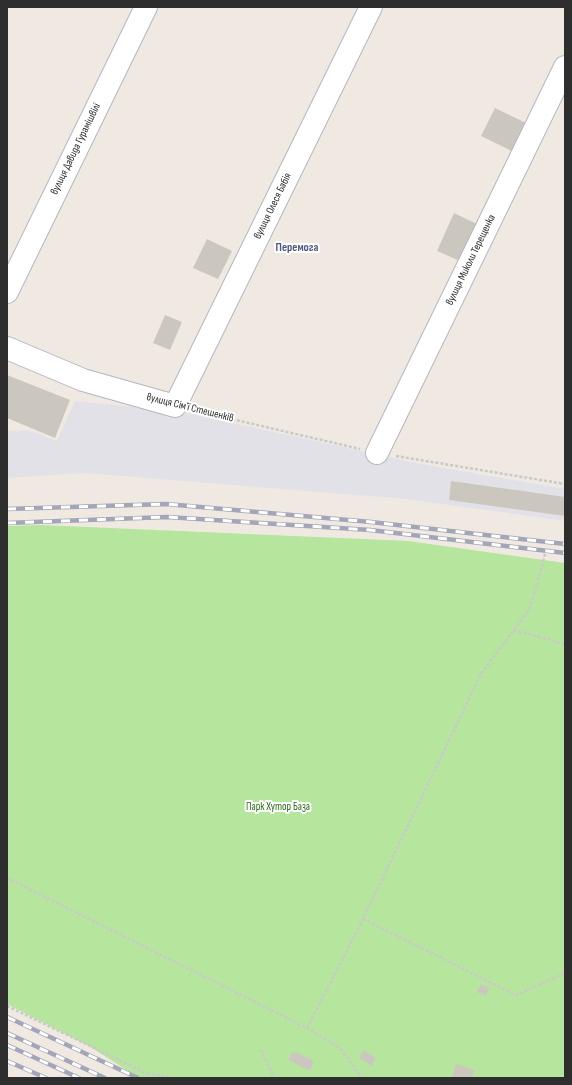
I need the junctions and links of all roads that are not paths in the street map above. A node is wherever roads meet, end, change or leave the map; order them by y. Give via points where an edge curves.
1 (146, 7) edge
2 (371, 7) edge
3 (565, 67) edge
4 (7, 292) edge
5 (7, 348) edge
6 (175, 406) joint
7 (377, 453) road end

1 - 4 street, вулиця Давида Гурамішвілі
2 - 6 street, вулиця Олеся Бабія
3 - 7 street, вулиця Миколи Терещенка
5 - 6 street, вулиця Сімʼї Стешенків via 83,380

